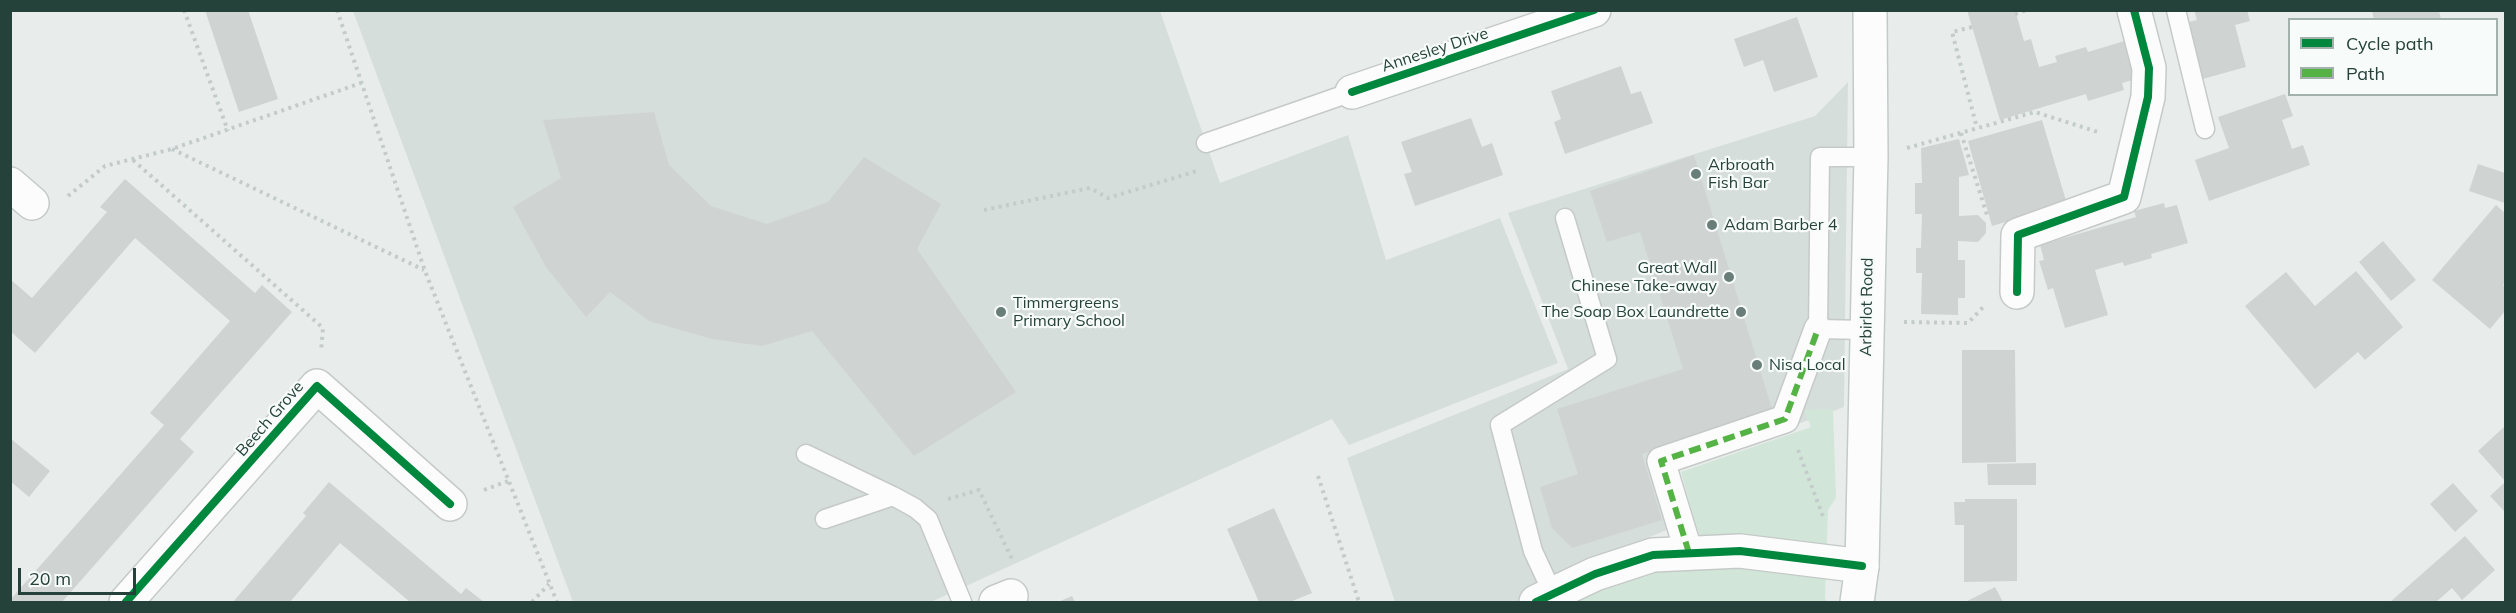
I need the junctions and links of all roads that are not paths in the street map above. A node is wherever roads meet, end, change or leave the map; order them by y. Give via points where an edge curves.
1 (1594, 10) edge
2 (1870, 10) edge
3 (2134, 10) edge
4 (2176, 10) edge
5 (1352, 92) joint
6 (2205, 129) dead end
7 (1206, 142) dead end
8 (1871, 157) junction
9 (1565, 218) dead end
10 (2017, 288) road end
11 (1867, 326) junction
12 (1818, 329) junction
13 (806, 454) dead end
14 (893, 496) junction
15 (450, 504) dead end
16 (825, 519) dead end
17 (1689, 553) junction
18 (1848, 564) junction
19 (1545, 598) edge
20 (126, 603) edge
21 (962, 603) edge
22 (1857, 603) edge

1 - 5 street, Annesley Drive
2 - 8 street, Arbirlot Road
3 - 10 street via 2149,68 2148,97 2124,197 2018,235
4 - 6 lane
5 - 7 lane
8 - 11 street, Arbirlot Road
8 - 12 lane via 1820,157
9 - 19 lane via 1606,359 1500,425
11 - 12 lane
11 - 18 street, Arbirlot Road
12 - 17 street via 1785,419 1661,461
13 - 14 lane
14 - 16 lane
14 - 21 lane via 928,519
15 - 20 street, Beech Grove via 317,386
17 - 18 street via 1740,551
17 - 19 street via 1653,555 1595,574
18 - 22 street, Arbirlot Road

